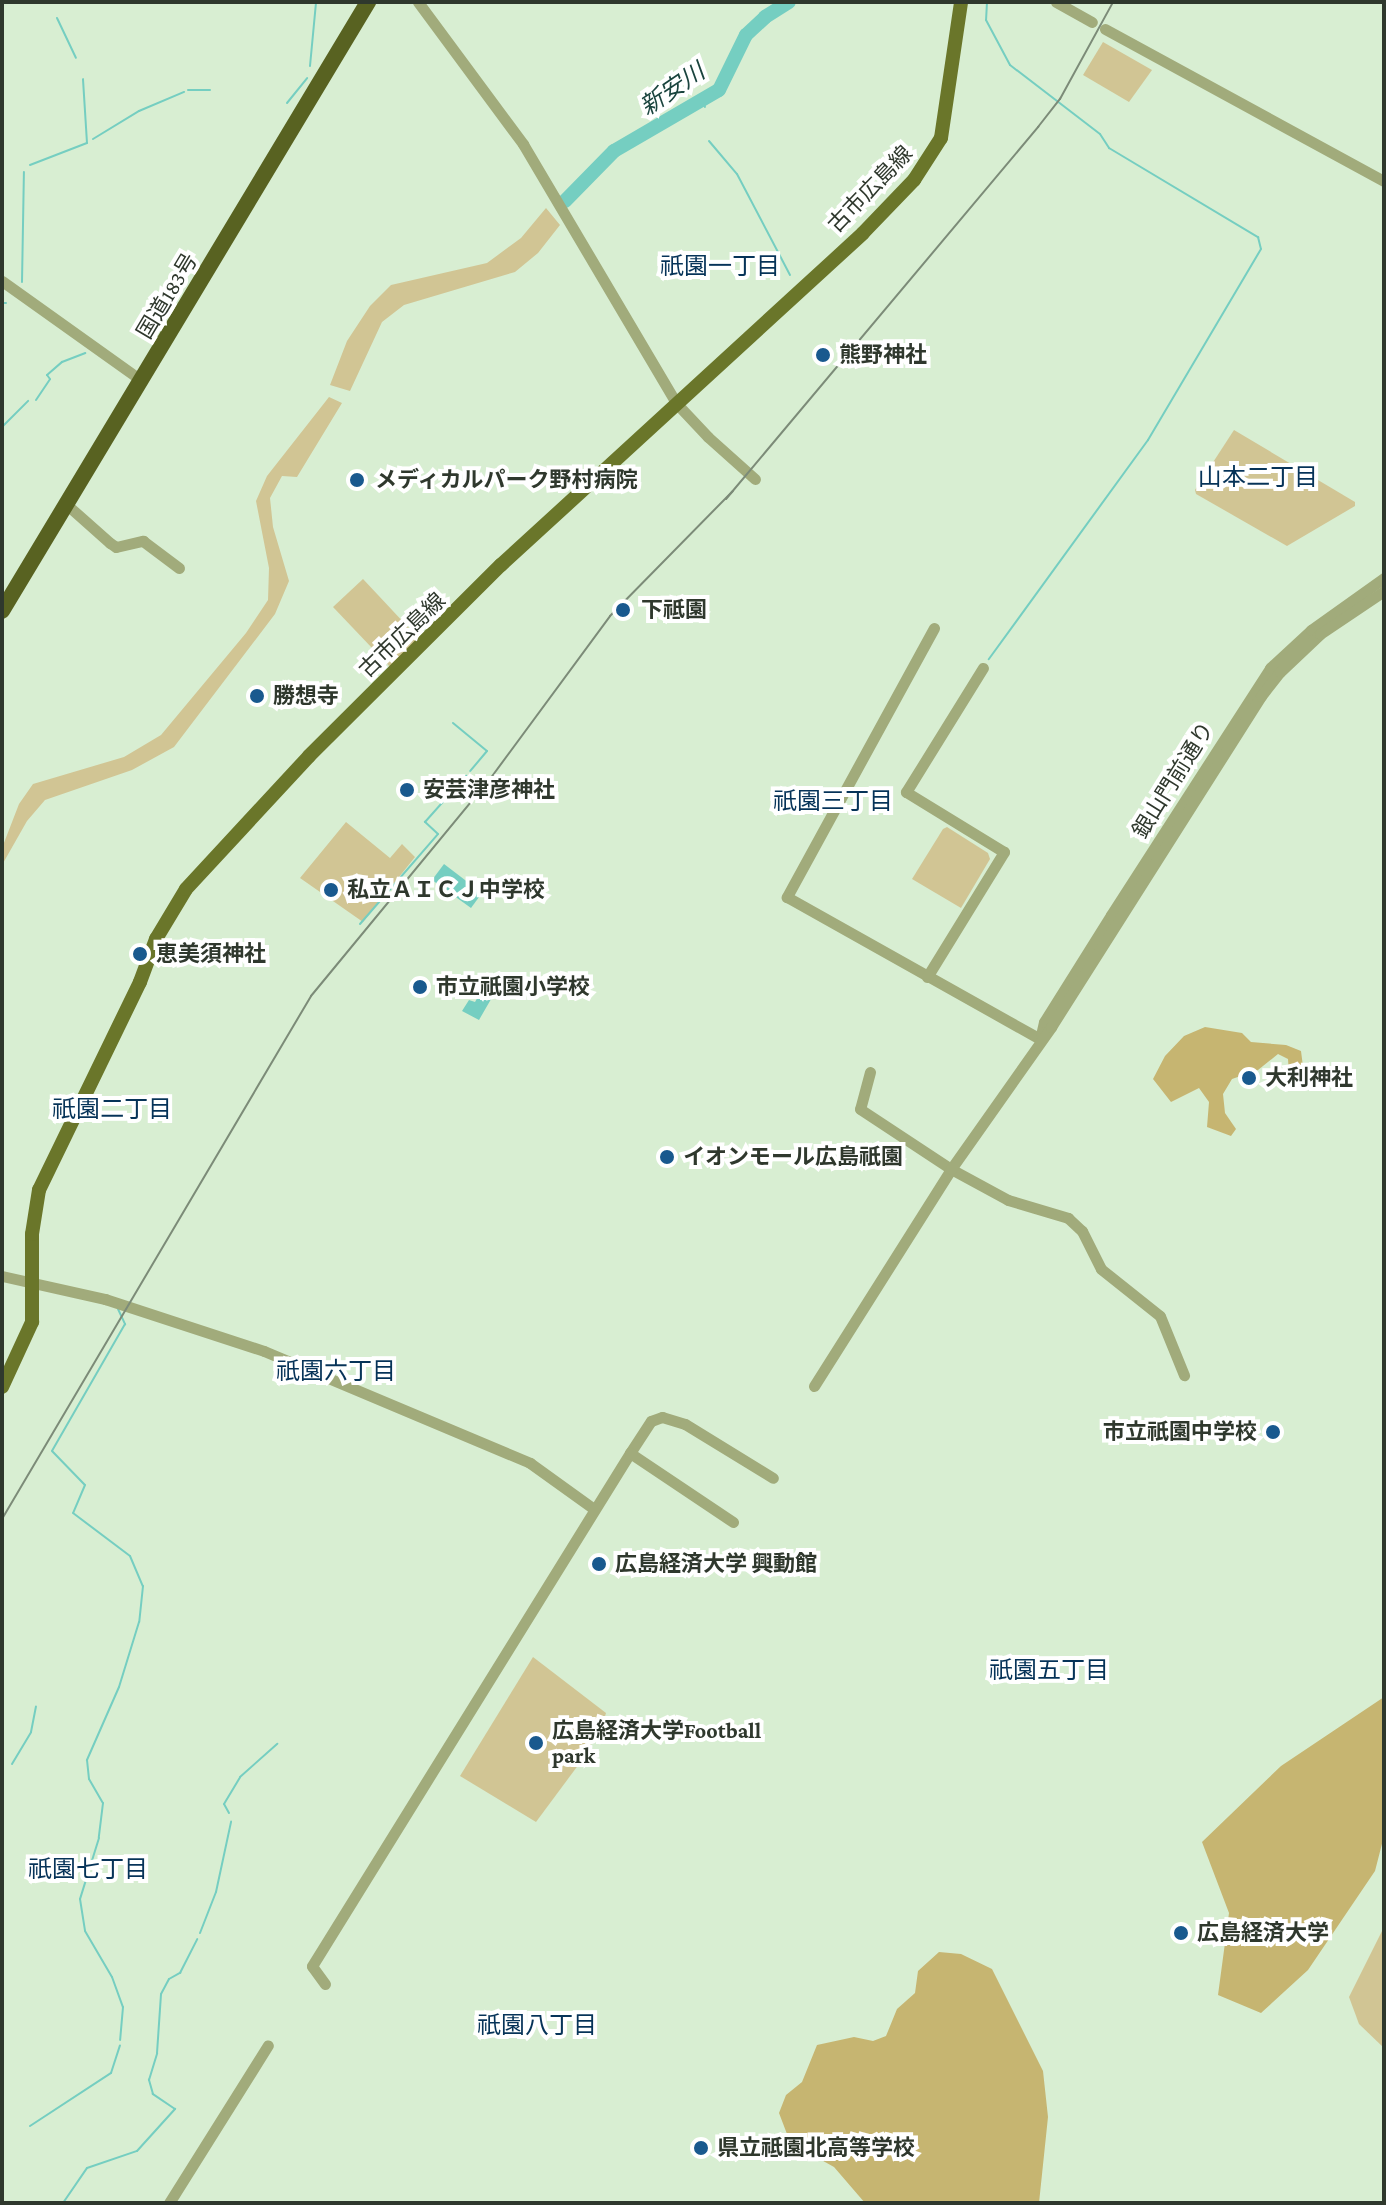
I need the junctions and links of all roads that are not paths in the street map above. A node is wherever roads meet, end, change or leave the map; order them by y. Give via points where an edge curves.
1 (368, 2) edge
2 (418, 2) edge
3 (961, 2) edge
4 (1056, 2) edge
5 (1092, 22) dead end
6 (1105, 29) dead end
7 (1384, 181) edge
8 (2, 281) edge
9 (142, 381) junction
10 (677, 404) junction
11 (755, 479) dead end
12 (66, 504) junction
13 (179, 568) dead end
14 (1384, 578) edge
15 (1384, 591) edge
16 (2, 611) edge
17 (934, 628) dead end
18 (983, 668) dead end
19 (927, 977) junction
20 (1040, 1039) junction
21 (870, 1072) dead end
22 (951, 1169) junction
23 (2, 1276) edge
24 (34, 1283) junction
25 (1184, 1375) dead end
26 (814, 1386) dead end
27 (2, 1387) edge
28 (630, 1453) junction
29 (773, 1478) dead end
30 (594, 1509) junction
31 (733, 1522) dead end
32 (325, 1984) dead end
33 (268, 2045) dead end
34 (169, 2203) edge

1 - 9 highway, 国道183号
2 - 10 street via 523,144
3 - 10 main road, 古市広島線 via 945,120 933,155 863,233
4 - 5 street
6 - 7 street
8 - 9 street
9 - 12 highway, 国道183号
10 - 11 street
10 - 24 main road, 古市広島線 via 501,565 186,889 156,939 39,1190 32,1234
12 - 13 street via 107,542 116,547 143,541
12 - 16 highway, 国道183号
14 - 20 street, 銀山門前通り via 1293,644 1254,690 1053,1009
15 - 20 street, 銀山門前通り via 1320,634 1261,696
17 - 19 street via 787,897
18 - 19 street via 906,792 1004,852
19 - 20 street
20 - 22 street, 銀山門前通り
21 - 22 street via 860,1109
22 - 25 street via 1008,1200 1068,1218 1082,1231 1101,1269 1160,1316
22 - 26 street, 銀山門前通り
23 - 24 street
24 - 27 main road, 古市広島線 via 32,1322
24 - 30 street via 105,1299 264,1351 530,1463
28 - 29 street via 651,1421 673,1419
28 - 30 street
28 - 31 street
30 - 32 street via 312,1966
33 - 34 street

